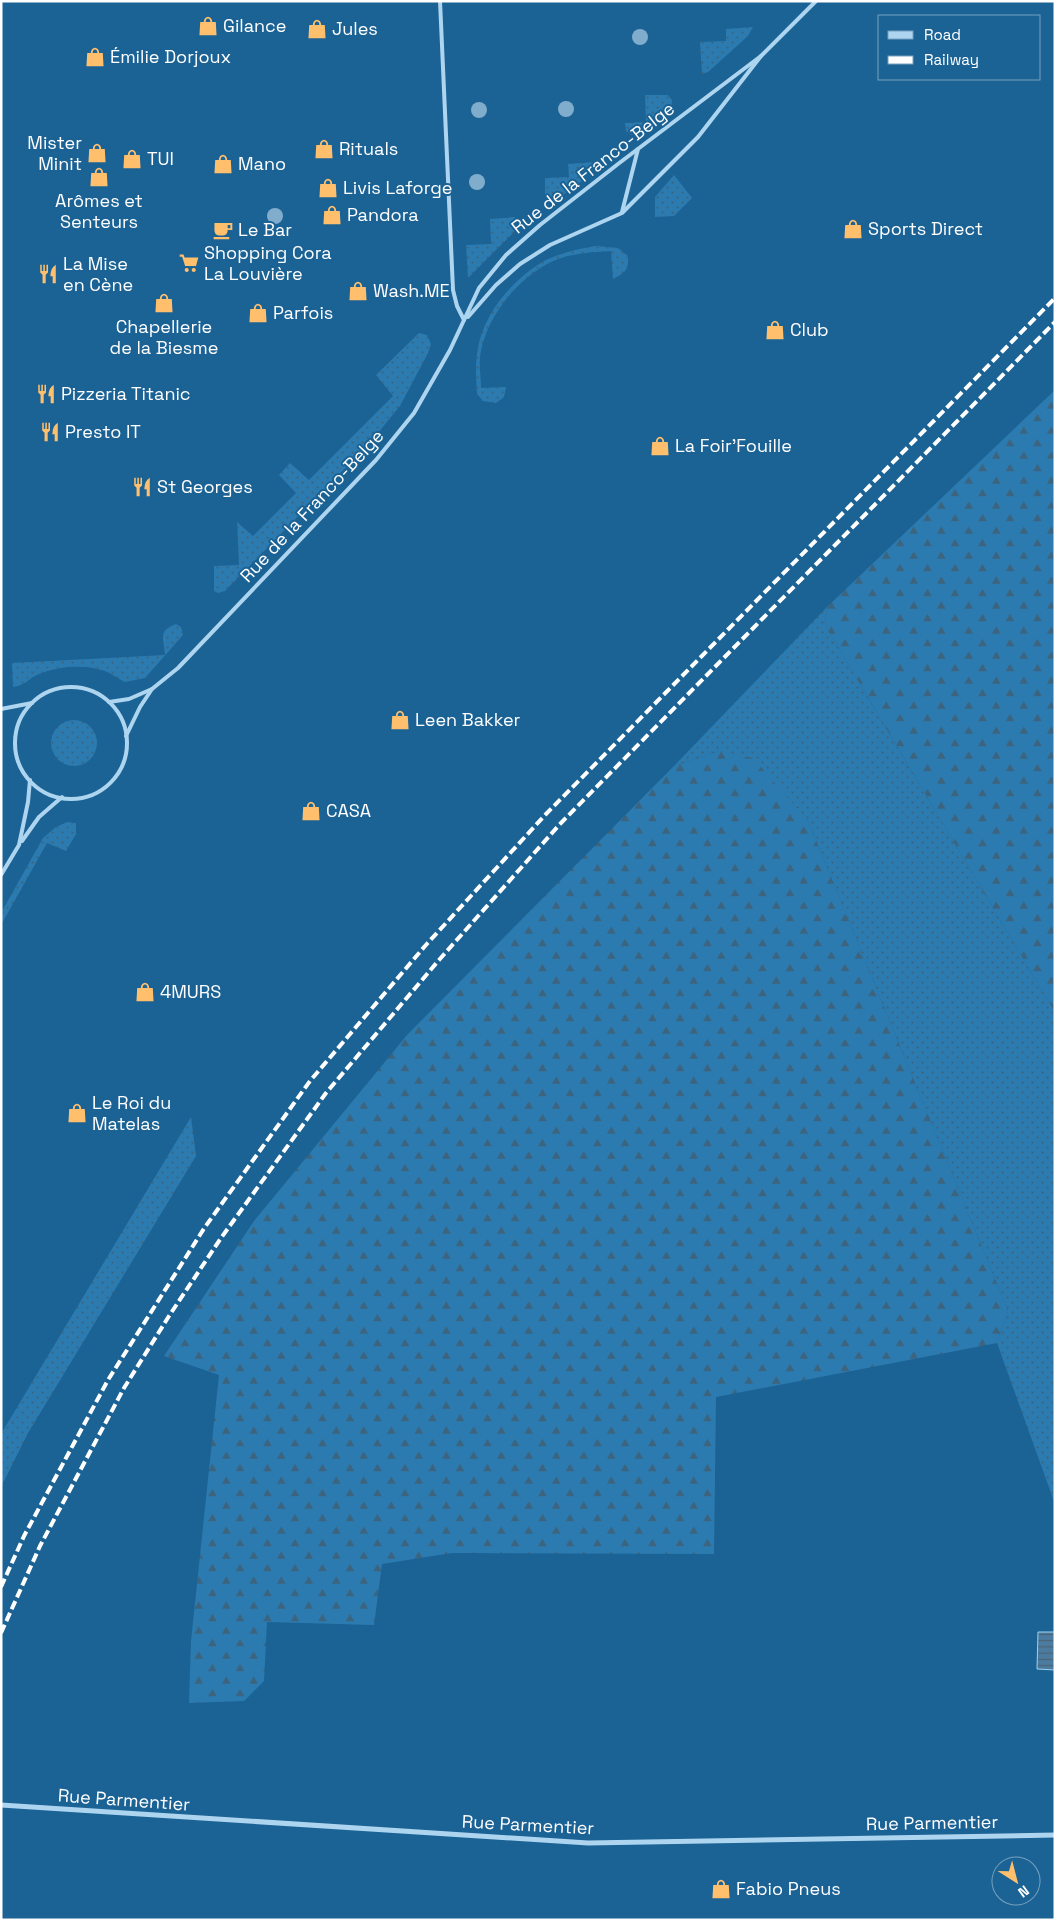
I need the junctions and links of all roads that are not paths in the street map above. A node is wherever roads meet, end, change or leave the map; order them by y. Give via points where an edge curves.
1 (440, 1) edge
2 (816, 1) edge
3 (761, 56) junction
4 (638, 149) junction
5 (622, 213) junction
6 (464, 320) junction
7 (152, 690) junction
8 (109, 702) junction
9 (32, 703) junction
10 (1, 709) edge
11 (126, 736) junction
12 (30, 780) junction
13 (62, 797) junction
14 (19, 845) junction
15 (1, 875) edge
16 (1, 1805) edge
17 (1055, 1835) edge

1 - 6 lane via 454,290
2 - 3 lane, Rue de la Franco-Belge
3 - 4 lane, Rue de la Franco-Belge
3 - 5 lane, Rue de la Franco-Belge via 698,137
4 - 5 lane
4 - 6 lane, Rue de la Franco-Belge via 506,255 478,288
5 - 6 lane, Rue de la Franco-Belge via 550,245 520,264
6 - 7 lane, Rue de la Franco-Belge via 414,414 376,460 178,668
7 - 8 lane, Rue de la Franco-Belge
7 - 11 lane, Rue de la Franco-Belge
8 - 9 lane, Rue de la Franco-Belge via 98,693 79,687 58,687
8 - 11 lane, Rue de la Franco-Belge via 115,706 125,725
9 - 10 lane
9 - 12 lane, Rue de la Franco-Belge via 24,710 16,730 15,750 21,770
11 - 13 lane, Rue de la Franco-Belge via 123,766 111,783 94,794 74,799
12 - 13 lane, Rue de la Franco-Belge via 34,786
12 - 14 lane
13 - 14 lane via 39,817
14 - 15 lane
16 - 17 street, Rue Parmentier via 588,1843

